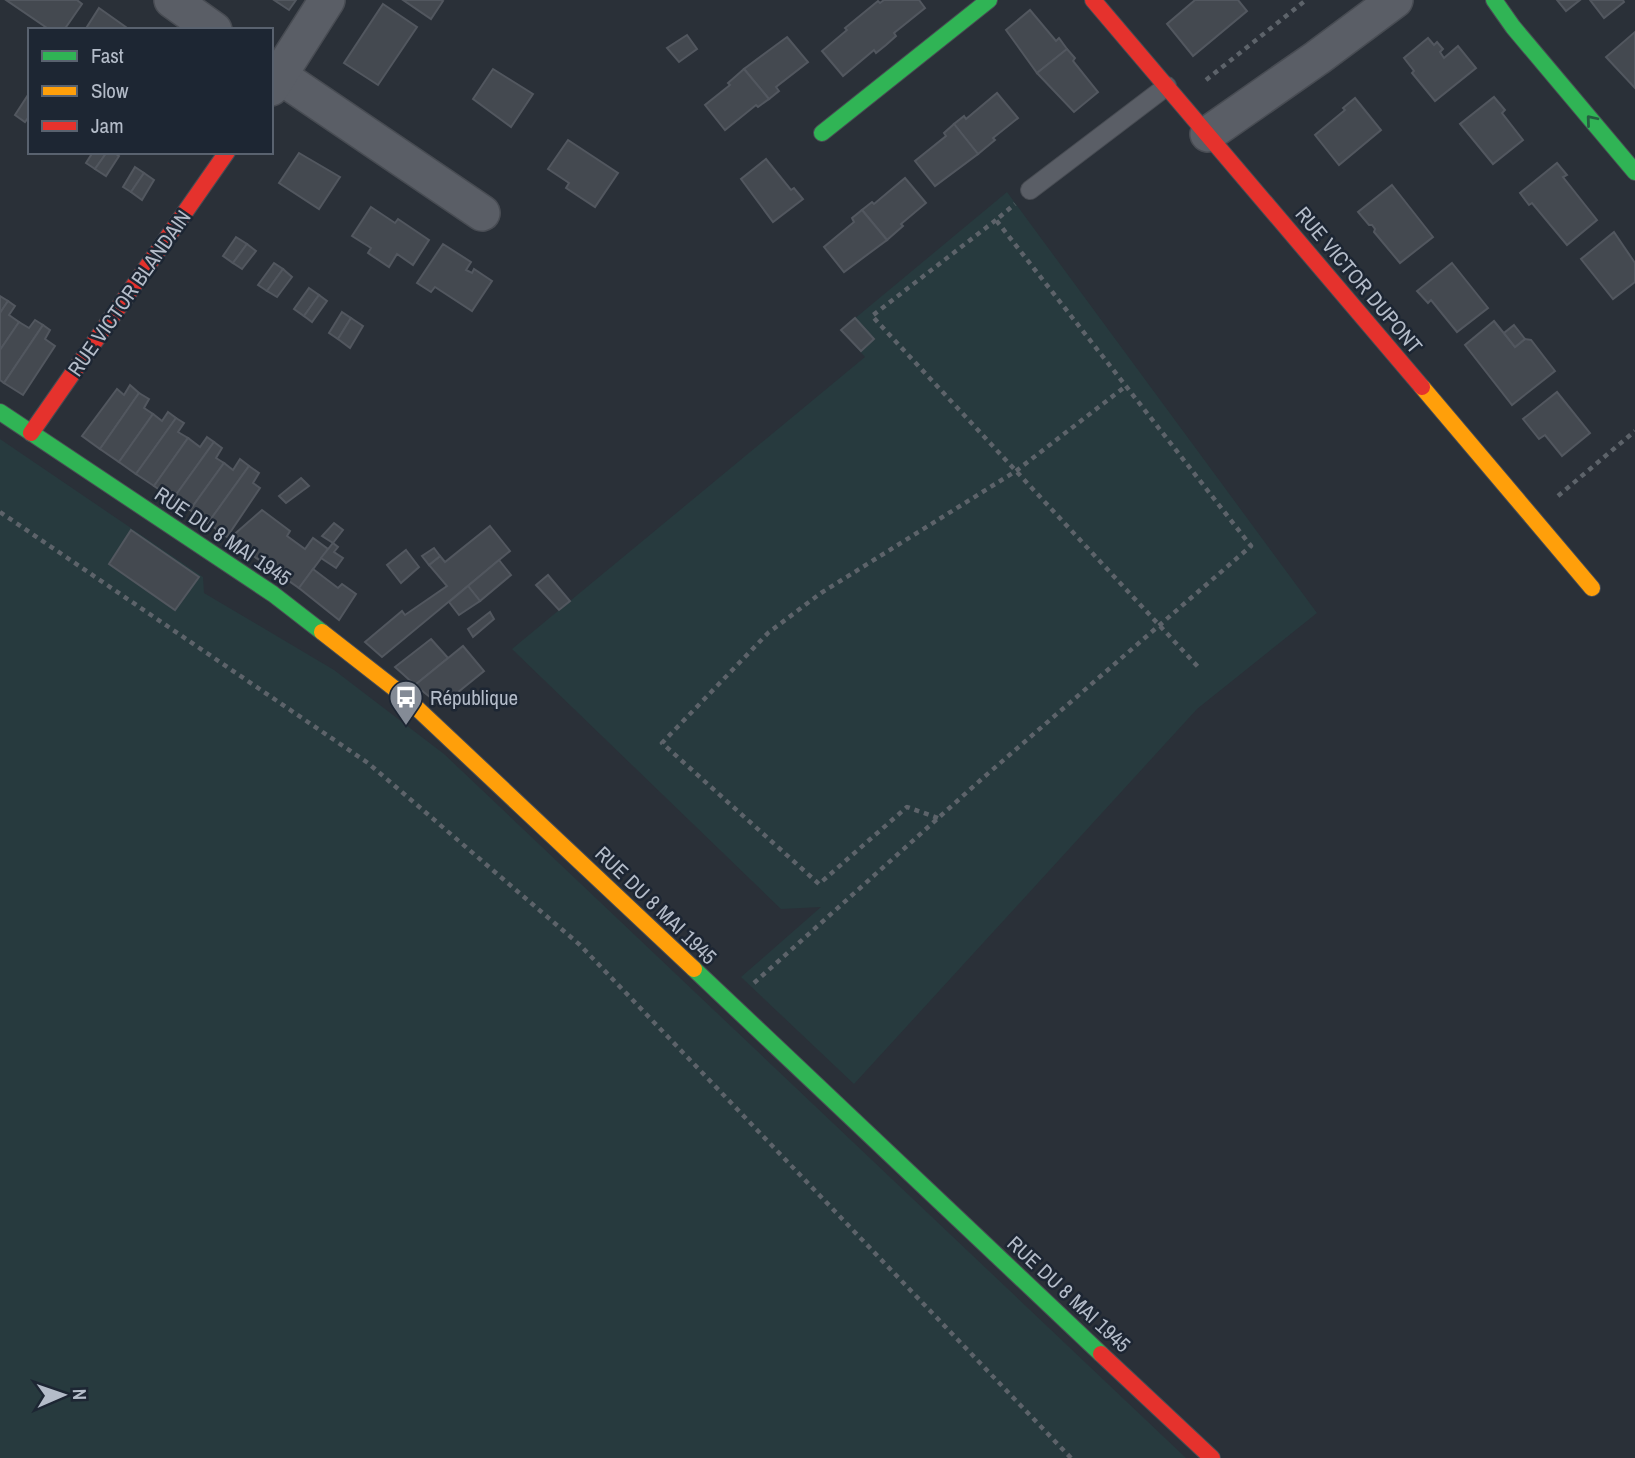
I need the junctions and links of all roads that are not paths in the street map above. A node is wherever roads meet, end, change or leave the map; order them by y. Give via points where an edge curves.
1 (172, 0) edge
2 (327, 0) edge
3 (989, 0) edge
4 (1093, 0) edge
5 (1395, 0) edge
6 (1494, 0) edge
7 (211, 28) edge
8 (274, 78) edge
9 (1167, 86) junction
10 (822, 133) dead end
11 (1208, 134) junction
12 (226, 154) edge
13 (1635, 172) edge
14 (1030, 190) road end
15 (482, 213) dead end
16 (0, 412) edge
17 (31, 433) junction
18 (1592, 588) dead end
19 (1212, 1458) edge

1 - 7 street
2 - 8 street
3 - 10 street
4 - 9 street, RUE VICTOR DUPONT
5 - 11 street
13 -> 6 street
8 - 15 street
9 - 11 street, RUE VICTOR DUPONT
9 - 14 lane
11 - 18 street, RUE VICTOR DUPONT
12 - 17 street, RUE VICTOR BLANDAIN
16 - 17 street, RUE DU 8 MAI 1945
17 - 19 street, RUE DU 8 MAI 1945 via 273,594 404,696

